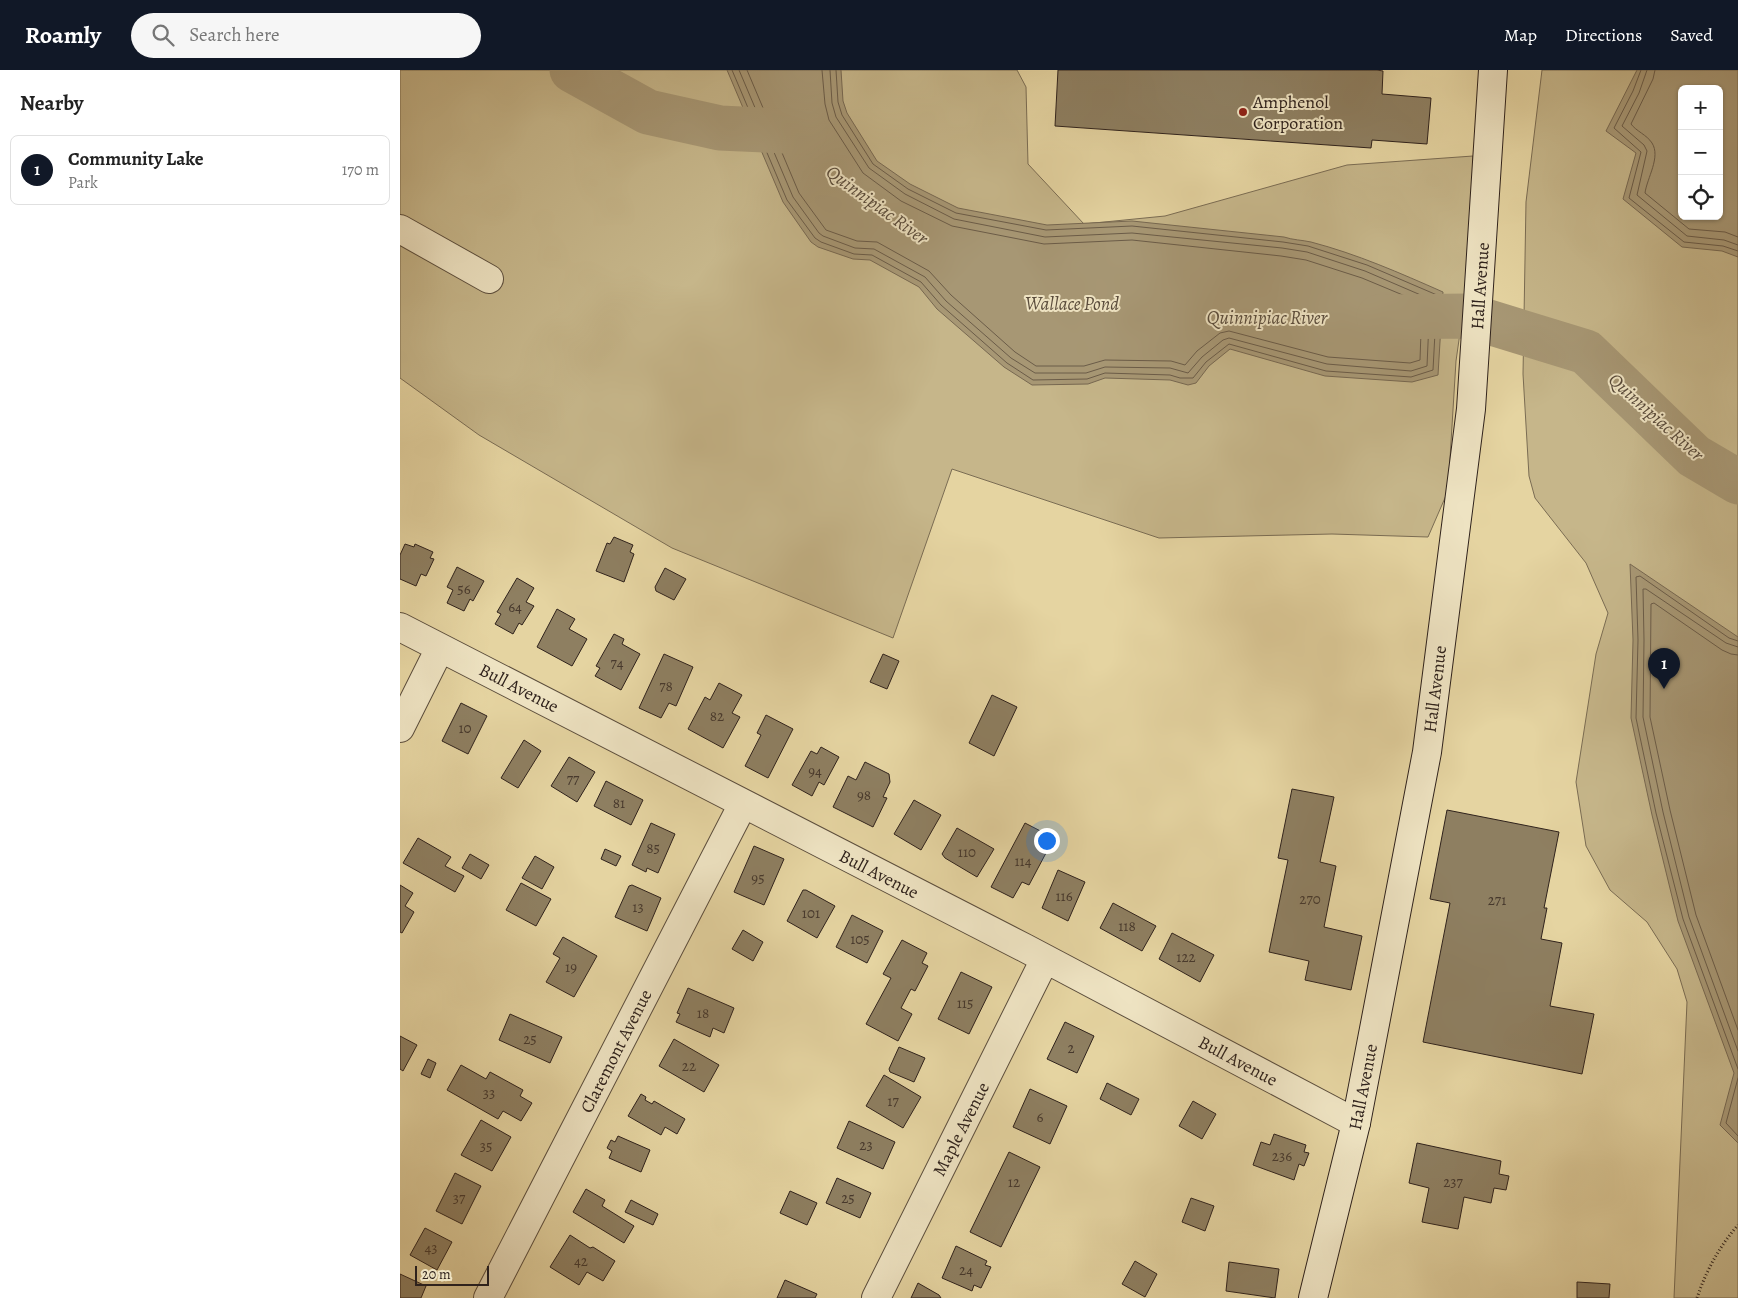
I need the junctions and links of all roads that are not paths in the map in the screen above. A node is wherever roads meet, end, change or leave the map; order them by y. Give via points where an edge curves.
1 (1493, 70) edge
2 (400, 229) edge
3 (489, 279) dead end
4 (400, 627) edge
5 (440, 648) junction
6 (400, 728) edge
7 (743, 804) junction
8 (1045, 959) junction
9 (1356, 1123) junction
10 (488, 1298) edge
11 (876, 1298) edge
12 (1313, 1298) edge

1 - 9 street, Hall Avenue via 1472,409 1427,752
2 - 3 street
4 - 5 street, Bull Avenue
5 - 6 street
5 - 7 street, Bull Avenue
7 - 8 street, Bull Avenue
7 - 10 street, Claremont Avenue
8 - 9 street, Bull Avenue
8 - 11 street, Maple Avenue
9 - 12 street, Hall Avenue

